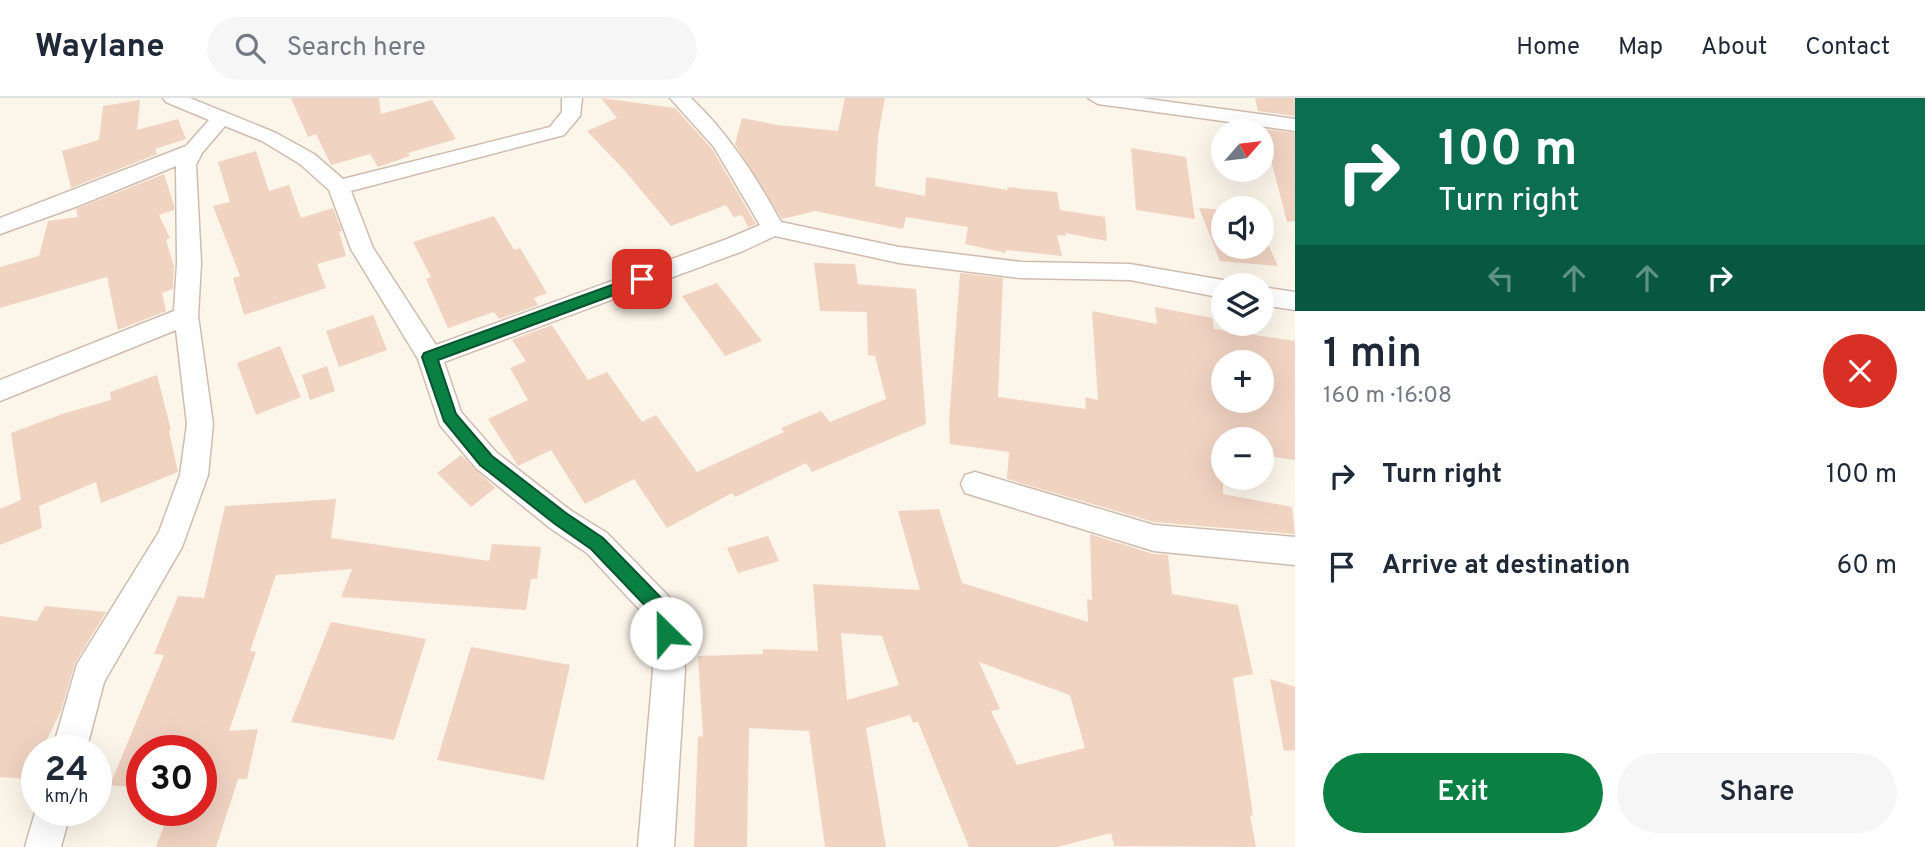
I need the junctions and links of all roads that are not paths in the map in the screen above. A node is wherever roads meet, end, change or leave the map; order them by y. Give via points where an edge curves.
1 (173, 98) edge
2 (572, 98) edge
3 (680, 98) edge
4 (1098, 98) edge
5 (221, 117) junction
6 (1295, 125) edge
7 (193, 151) junction
8 (340, 187) junction
9 (0, 226) edge
10 (774, 228) junction
11 (1211, 287) edge
12 (1274, 298) edge
13 (1295, 301) edge
14 (186, 316) junction
15 (429, 357) junction
16 (0, 391) edge
17 (975, 484) dead end
18 (1295, 551) edge
19 (73, 735) edge
20 (49, 826) edge
21 (43, 847) edge
22 (656, 847) edge

1 - 5 street
2 - 8 street via 573,112 557,131
3 - 10 street via 728,149
4 - 6 street
5 - 7 street
5 - 8 street via 307,159
7 - 9 street
7 - 14 street via 186,165 190,263
8 - 15 street via 362,249
10 - 11 street via 899,255 1021,270 1130,272
10 - 15 street
12 - 13 street
14 - 16 street
14 - 19 street via 200,424 194,475 172,538 89,676
15 - 22 street via 449,417 486,460 597,543 664,614 668,670
17 - 18 street via 1154,538
20 - 21 street

